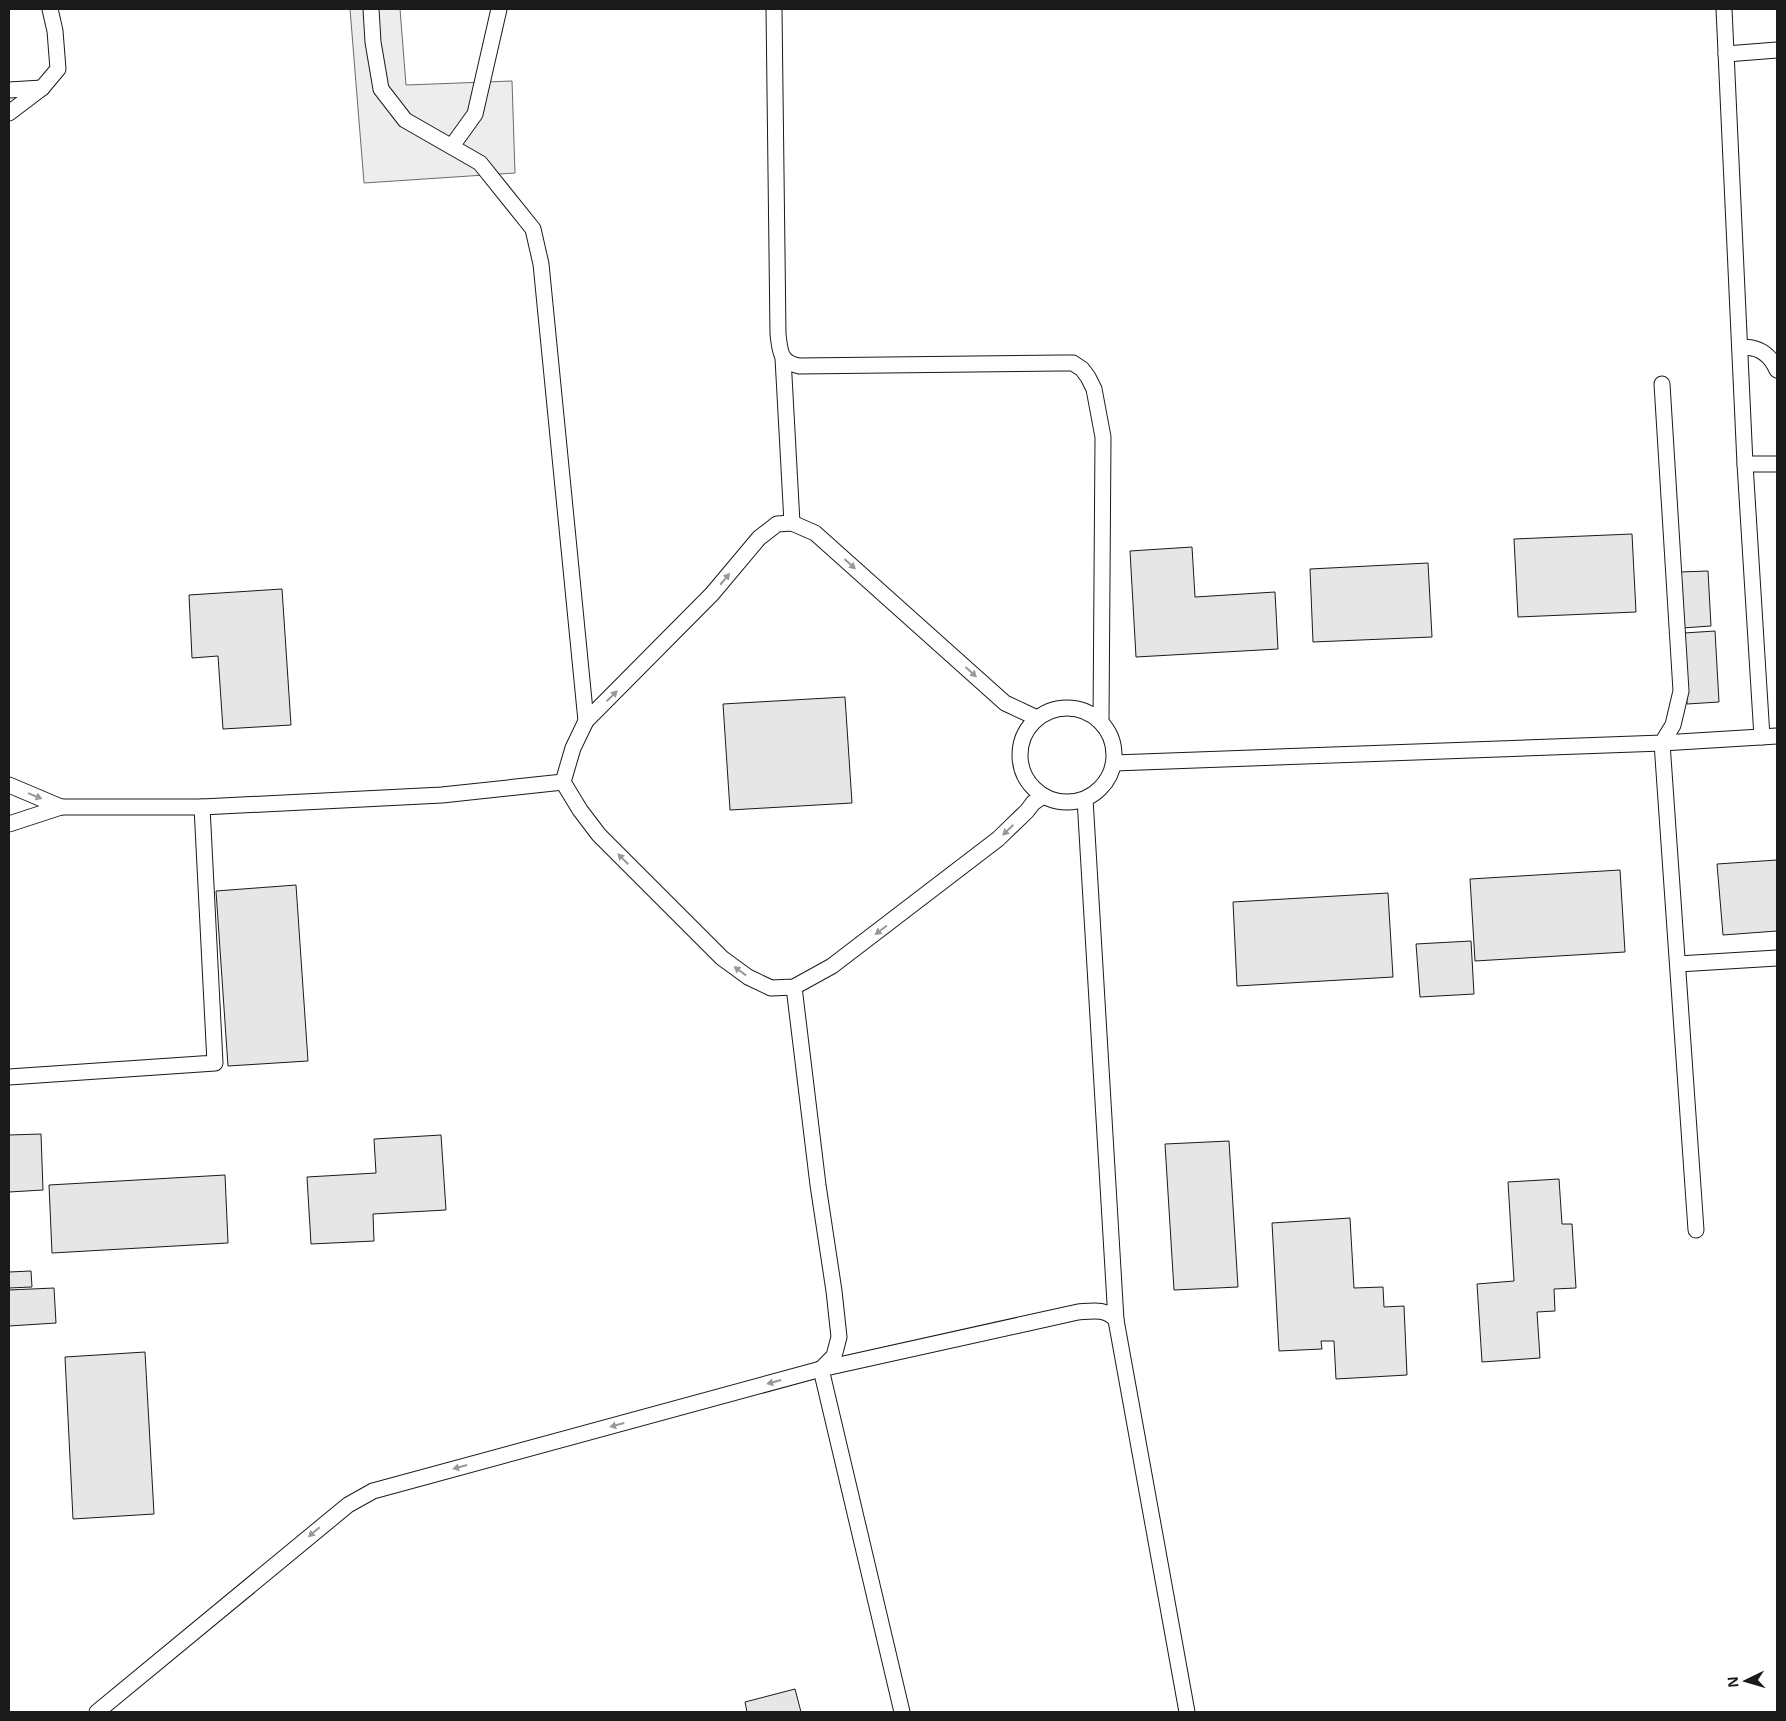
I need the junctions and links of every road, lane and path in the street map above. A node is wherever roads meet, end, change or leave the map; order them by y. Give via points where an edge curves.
1 (50, 9) edge
2 (371, 9) edge
3 (499, 9) edge
4 (774, 9) edge
5 (1724, 9) edge
6 (1777, 50) edge
7 (1726, 54) junction
8 (42, 88) junction
9 (9, 90) edge
10 (9, 113) edge
11 (452, 146) junction
12 (1740, 348) junction
13 (784, 358) junction
14 (1777, 370) edge
15 (1662, 384) dead end
16 (1745, 464) junction
17 (1777, 464) edge
18 (792, 523) junction
19 (1037, 718) junction
20 (586, 721) junction
21 (1101, 722) junction
22 (1770, 737) edge
23 (1662, 743) junction
24 (1114, 764) junction
25 (563, 782) junction
26 (9, 785) edge
27 (1043, 796) junction
28 (1085, 799) junction
29 (61, 807) junction
30 (202, 807) junction
31 (9, 824) edge
32 (1777, 958) edge
33 (1678, 964) junction
34 (794, 987) junction
35 (9, 1076) edge
36 (1696, 1230) dead end
37 (1116, 1320) junction
38 (821, 1369) junction
39 (96, 1712) edge
40 (902, 1712) edge
41 (1187, 1712) edge

1 - 8 lane via 56,31 58,69
2 - 11 lane via 373,42 382,89 405,120
3 - 11 lane via 475,114
4 - 13 lane via 778,334
5 - 7 lane
6 - 7 lane
7 - 12 lane
8 - 9 lane
8 - 10 lane
11 - 20 lane via 480,163 533,229 541,264
12 - 14 lane via 1748,346 1767,354
12 - 16 lane
13 - 18 lane
13 - 21 lane via 789,364 799,366 1073,363 1082,369 1094,389 1103,437
15 - 23 lane via 1682,691 1673,725
16 - 17 lane
16 - 22 lane
18 -> 19 lane via 815,533 1005,703
20 -> 18 lane via 712,594 759,538 777,524
19 - 21 lane via 1051,710 1067,708 1083,710
19 - 27 lane via 1026,731 1020,758 1026,779
20 - 25 lane via 573,748
21 - 24 lane via 1114,746
22 - 23 lane
23 - 24 lane
23 - 33 lane
24 - 28 lane via 1098,792
25 - 30 lane via 442,795
34 -> 25 lane via 771,988 748,977 722,958 599,835
26 -> 29 lane
27 - 28 lane via 1057,802 1072,803
27 -> 34 lane via 998,839 902,914 832,966
28 - 37 lane
29 - 30 lane
29 - 31 lane
30 - 35 lane via 215,1063
32 - 33 lane
33 - 36 lane
34 - 38 lane via 839,1337 834,1356
37 - 38 lane via 1102,1311 1078,1312
37 - 41 lane
38 -> 39 lane via 372,1491 348,1505
38 - 40 lane

